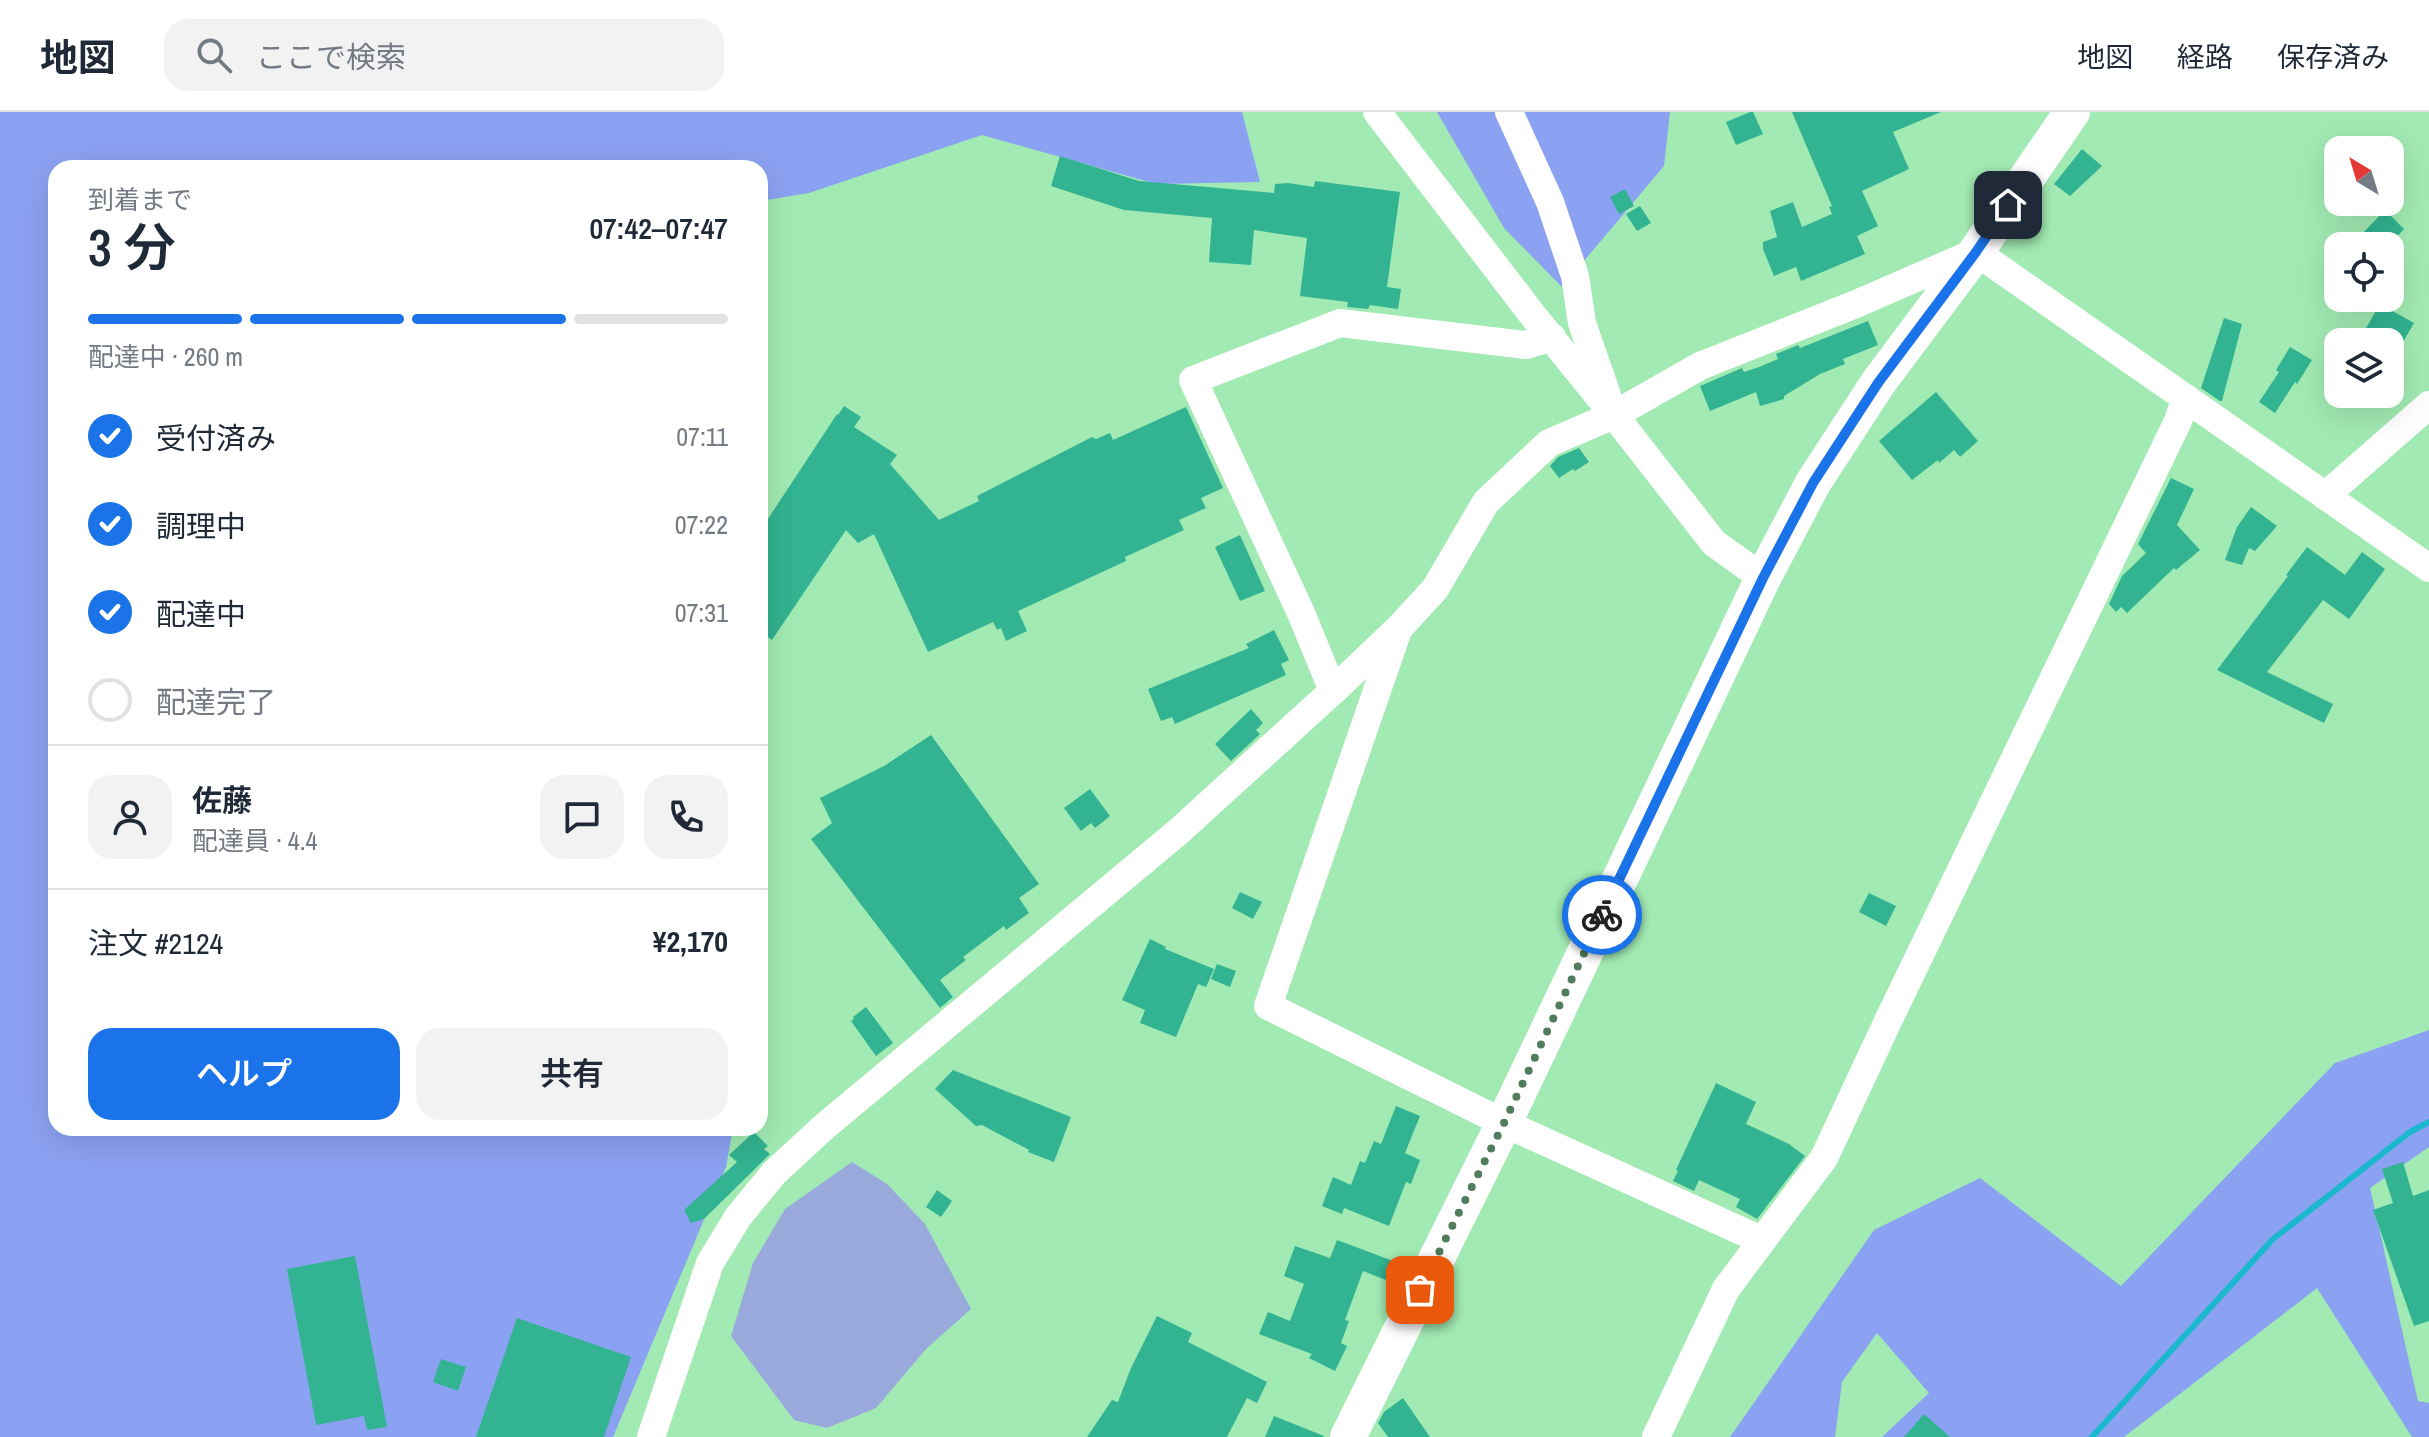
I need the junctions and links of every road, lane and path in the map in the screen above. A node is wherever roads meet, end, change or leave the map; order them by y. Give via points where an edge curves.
1 (1377, 112) edge
2 (1509, 112) edge
3 (2072, 112) edge
4 (1976, 252) junction
5 (1552, 337) junction
6 (2186, 398) junction
7 (2429, 405) edge
8 (1614, 415) junction
9 (2325, 496) junction
10 (2429, 568) edge
11 (1763, 578) junction
12 (1399, 628) junction
13 (1333, 691) junction
14 (1504, 1123) junction
15 (1761, 1240) junction
16 (651, 1437) edge
17 (1348, 1437) edge
18 (1656, 1437) edge

1 - 5 street
2 - 8 street via 1550,202 1575,276 1582,323
3 - 4 main road
4 - 6 street
4 - 8 street via 1700,366
4 - 11 main road via 1878,383 1813,483
5 - 8 street
5 - 13 street via 1526,345 1340,323 1193,380
6 - 9 street
6 - 15 street via 1824,1158
7 - 9 street
8 - 11 street via 1714,543
8 - 12 street via 1549,443 1486,502 1435,589
9 - 10 street
11 - 14 main road
12 - 13 street
12 - 14 street via 1268,1006
13 - 16 street via 1178,832 774,1173 710,1263
14 - 15 street
14 - 17 main road
15 - 18 street via 1726,1289

